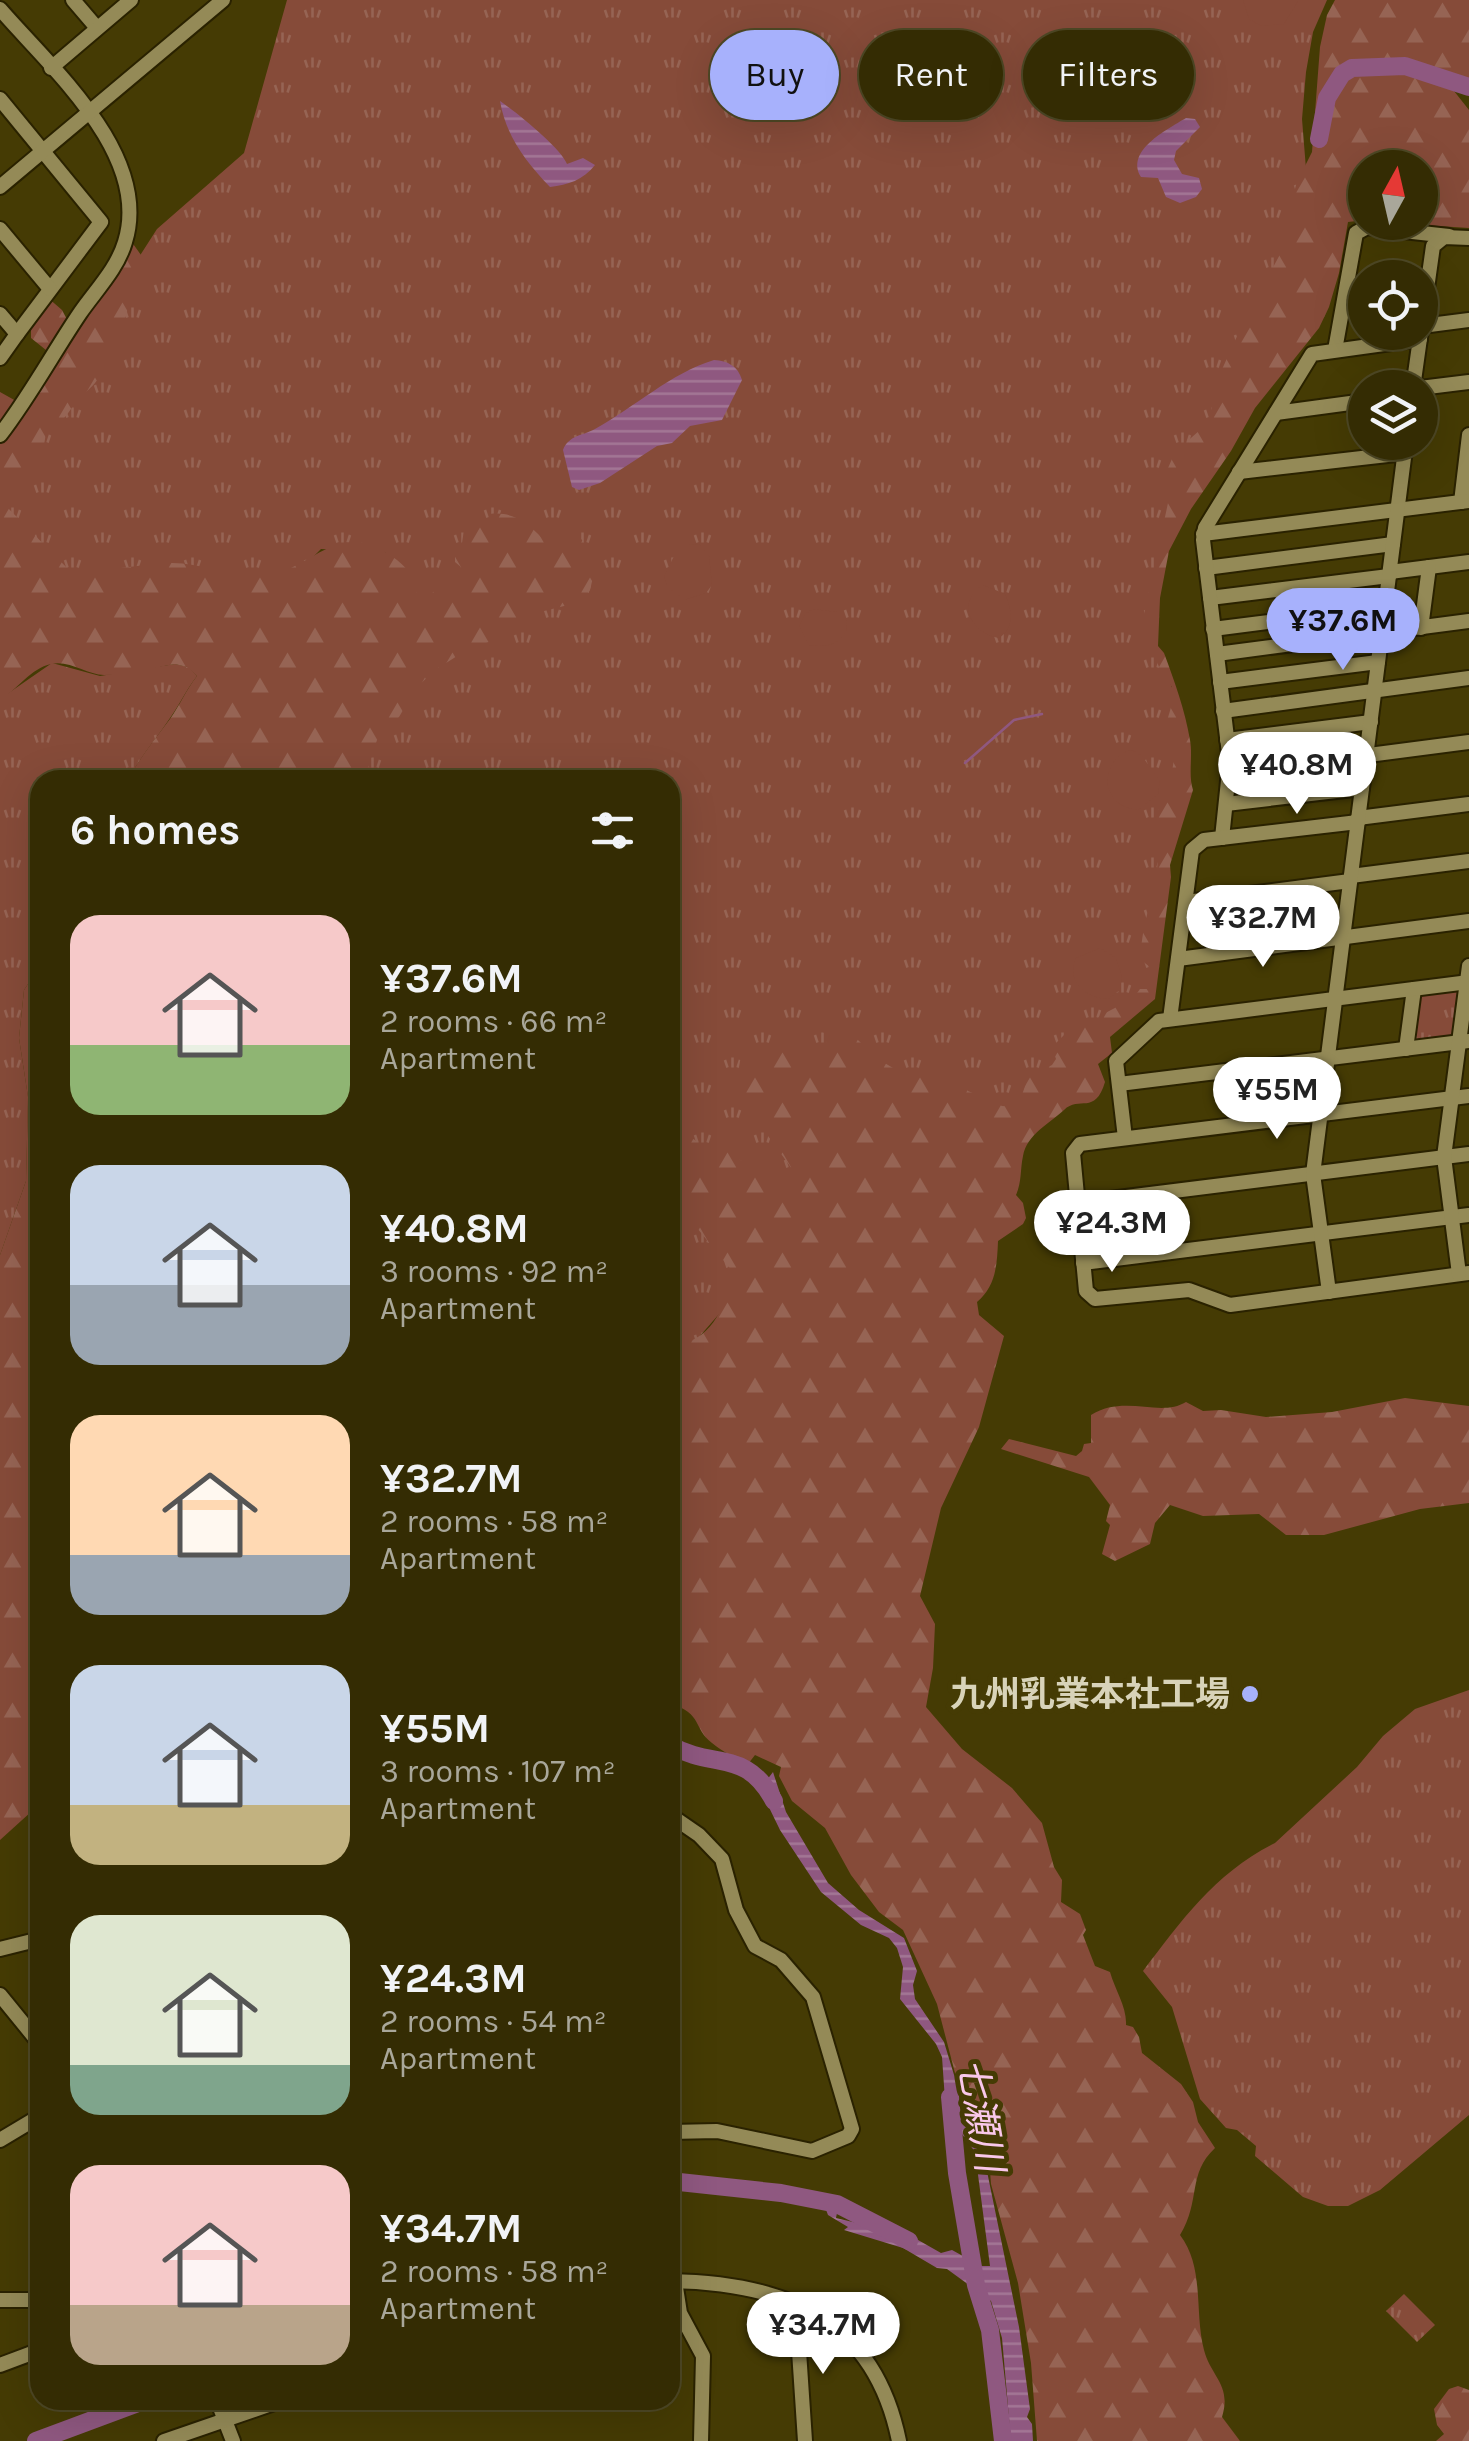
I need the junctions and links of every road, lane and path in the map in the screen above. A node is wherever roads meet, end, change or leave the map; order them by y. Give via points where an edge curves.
1 (73, 0) edge
2 (131, 0) edge
3 (222, 1) edge
4 (0, 9) edge
5 (97, 28) junction
6 (50, 68) junction
7 (0, 99) edge
8 (90, 114) junction
9 (44, 151) junction
10 (0, 187) edge
11 (0, 229) edge
12 (1449, 236) junction
13 (1469, 238) edge
14 (1429, 260) edge
15 (50, 289) junction
16 (1346, 291) joint
17 (0, 314) edge
18 (1469, 320) edge
19 (1438, 328) edge
20 (17, 334) junction
21 (1348, 347) edge
22 (1335, 350) junction
23 (0, 358) edge
24 (1469, 382) edge
25 (1438, 386) edge
26 (1348, 404) edge
27 (1276, 413) junction
28 (0, 434) edge
29 (1469, 437) edge
30 (1348, 456) edge
31 (1404, 460) edge
32 (1239, 472) junction
33 (1465, 501) edge
34 (1397, 510) junction
35 (1203, 534) junction
36 (1393, 544) junction
37 (1469, 562) edge
38 (1429, 567) junction
39 (1206, 568) junction
40 (1390, 574) junction
41 (1210, 598) junction
42 (1385, 607) junction
43 (1469, 621) edge
44 (1421, 628) junction
45 (1214, 629) junction
46 (1382, 633) junction
47 (1216, 654) junction
48 (1378, 662) junction
49 (1469, 678) edge
50 (1220, 682) junction
51 (1375, 690) junction
52 (1223, 711) junction
53 (1371, 722) junction
54 (1227, 740) junction
55 (1469, 742) edge
56 (1366, 754) junction
57 (1230, 773) junction
58 (1362, 788) junction
59 (1226, 804) junction
60 (1469, 804) edge
61 (1358, 820) junction
62 (1222, 838) junction
63 (1469, 860) edge
64 (1351, 878) junction
65 (1186, 902) junction
66 (1469, 921) edge
67 (1343, 937) junction
68 (1178, 959) junction
69 (1469, 966) edge
70 (1468, 982) edge
71 (1414, 988) junction
72 (1336, 998) junction
73 (1170, 1019) junction
74 (1464, 1042) edge
75 (1406, 1048) junction
76 (1328, 1058) junction
77 (1119, 1084) junction
78 (1469, 1096) edge
79 (1452, 1098) junction
80 (1321, 1114) junction
81 (1125, 1138) junction
82 (1469, 1154) edge
83 (1444, 1157) junction
84 (1313, 1174) junction
85 (1078, 1203) junction
86 (1469, 1215) edge
87 (1452, 1217) junction
88 (1321, 1234) junction
89 (1083, 1263) junction
90 (1464, 1274) edge
91 (1329, 1292) junction
92 (680, 1822) edge
93 (30, 1941) edge
94 (0, 1949) edge
95 (0, 1995) edge
96 (30, 2032) edge
97 (30, 2122) edge
98 (680, 2132) edge
99 (0, 2140) edge
100 (680, 2282) edge
101 (0, 2300) edge
102 (30, 2300) edge
103 (804, 2306) junction
104 (680, 2313) edge
105 (30, 2354) edge
106 (0, 2365) edge
107 (220, 2411) edge
108 (164, 2441) edge
109 (233, 2441) edge
110 (701, 2441) edge
111 (805, 2441) edge
112 (899, 2441) edge

1 - 5 street
2 - 5 street
3 - 8 street
4 - 6 street
5 - 6 street
6 - 8 street
7 - 9 street
8 - 9 street
8 - 28 street via 120,163 129,228 115,265
9 - 10 street
9 - 15 street via 100,222
11 - 15 street
12 - 13 street
12 - 14 street via 1433,246
12 - 16 street via 1361,228
15 - 20 street
16 - 22 street
17 - 20 street
18 - 19 street
20 - 23 street
21 - 22 street
22 - 27 street via 1312,354
24 - 25 street
26 - 27 street
27 - 32 street
29 - 33 street
30 - 32 street
31 - 34 street
32 - 35 street
33 - 34 street
34 - 35 street
34 - 36 street
35 - 39 street
36 - 39 street
36 - 40 street
37 - 38 street
38 - 40 street
38 - 44 street
39 - 41 street
40 - 41 street
40 - 42 street
41 - 45 street
42 - 45 street
42 - 46 street
43 - 44 street
44 - 46 street
45 - 47 street
46 - 47 street
46 - 48 street
47 - 50 street
48 - 50 street
48 - 51 street
49 - 51 street
50 - 52 street
51 - 52 street
51 - 53 street
52 - 54 street
53 - 54 street
53 - 56 street
54 - 57 street
55 - 56 street
56 - 57 street
56 - 58 street
57 - 59 street
58 - 59 street
58 - 61 street
59 - 62 street
60 - 61 street
61 - 62 street
61 - 64 street
62 - 65 street via 1192,850
63 - 64 street
64 - 65 street
64 - 67 street
65 - 68 street
66 - 67 street
67 - 68 street
67 - 72 street
68 - 73 street
69 - 70 street
70 - 71 street
70 - 74 street
71 - 72 street
71 - 75 street
72 - 73 street
72 - 76 street
73 - 77 street via 1150,1026 1119,1056
74 - 75 street
74 - 79 street
75 - 76 street
76 - 77 street
76 - 80 street
77 - 81 street
78 - 79 street
79 - 80 street
79 - 83 street
80 - 81 street
80 - 84 street
81 - 85 street via 1074,1148
82 - 83 street
83 - 84 street
83 - 87 street
84 - 85 street
84 - 88 street
85 - 89 street
86 - 87 street
87 - 88 street
87 - 90 street
88 - 89 street
88 - 91 street
89 - 91 street via 1087,1294 1094,1299 1189,1290 1230,1304
90 - 91 street
92 - 98 street via 722,1859 755,1946 781,1960 813,1997 852,2129 812,2151 717,2131
93 - 94 street
95 - 96 street
97 - 99 street
100 - 103 street via 763,2291
101 - 102 street
103 - 111 street via 797,2321
103 - 112 street via 838,2328 871,2364
104 - 110 street via 704,2356
105 - 106 street
107 - 108 street
107 - 109 street

